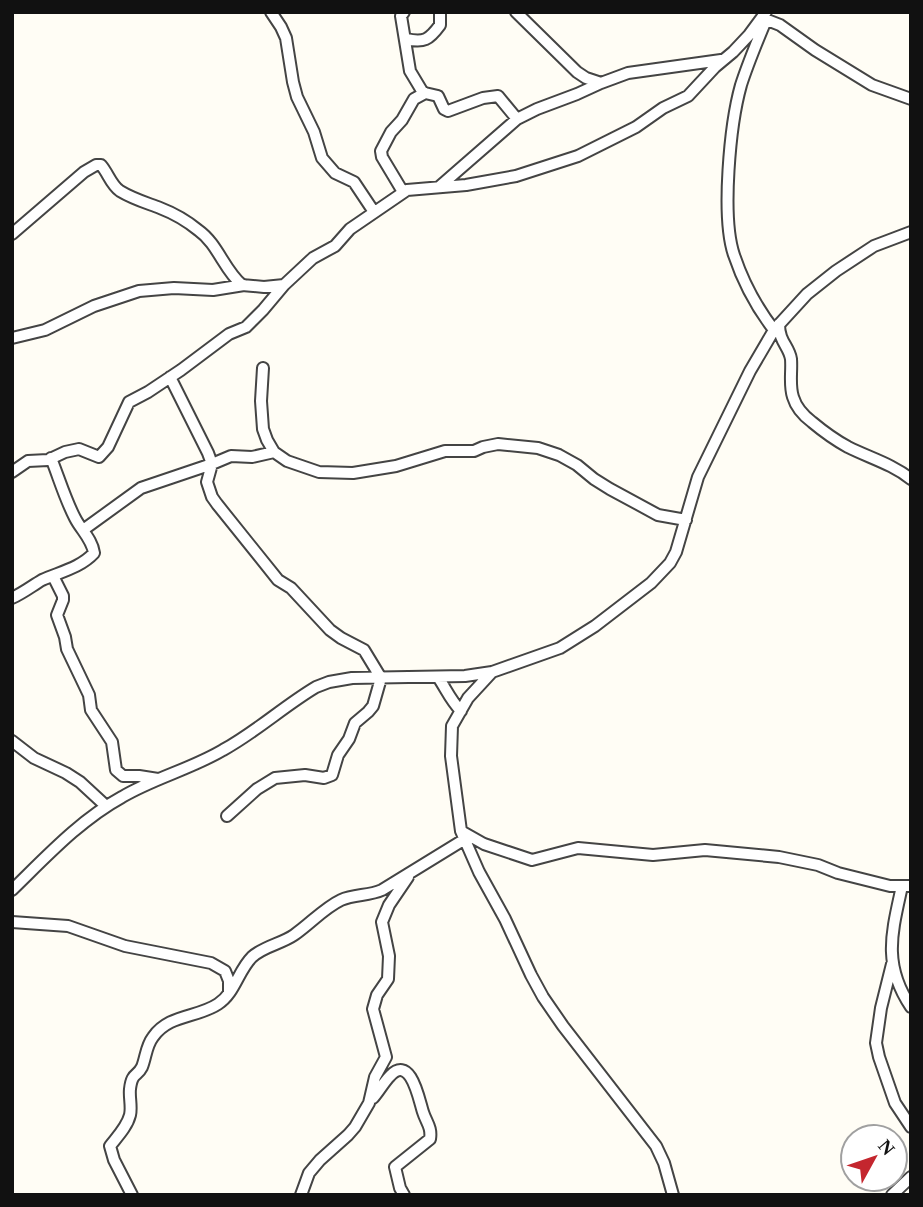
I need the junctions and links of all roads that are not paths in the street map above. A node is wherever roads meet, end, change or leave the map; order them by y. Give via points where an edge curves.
1 (271, 12) edge
2 (404, 12) edge
3 (440, 12) edge
4 (516, 12) edge
5 (766, 16) edge
6 (405, 39) junction
7 (721, 60) junction
8 (587, 83) junction
9 (425, 93) junction
10 (911, 99) edge
11 (517, 120) junction
12 (439, 187) junction
13 (403, 192) junction
14 (374, 212) junction
15 (911, 232) edge
16 (12, 234) edge
17 (244, 285) junction
18 (284, 285) junction
19 (776, 327) junction
20 (12, 338) edge
21 (263, 368) dead end
22 (170, 377) junction
23 (274, 452) junction
24 (51, 458) junction
25 (212, 464) junction
26 (12, 472) edge
27 (911, 479) edge
28 (686, 520) junction
29 (83, 530) junction
30 (53, 576) junction
31 (12, 598) edge
32 (492, 672) junction
33 (438, 677) junction
34 (381, 678) junction
35 (461, 711) junction
36 (12, 741) edge
37 (158, 779) junction
38 (106, 806) junction
39 (227, 816) dead end
40 (463, 835) junction
41 (411, 872) junction
42 (906, 886) edge
43 (12, 890) edge
44 (12, 922) edge
45 (892, 964) junction
46 (229, 994) junction
47 (911, 1007) edge
48 (369, 1103) junction
49 (911, 1127) edge
50 (911, 1178) edge
51 (132, 1195) edge
52 (301, 1195) edge
53 (404, 1195) edge
54 (673, 1195) edge
55 (892, 1195) edge

1 - 14 street via 286,38 297,97 323,159 335,173 354,181
2 - 6 street
3 - 6 street via 440,25 425,39
4 - 8 street
5 - 7 street
5 - 10 street via 872,85
5 - 19 street via 736,108 728,220 742,275 752,297
6 - 9 street via 410,71
7 - 8 street
7 - 12 street via 688,96 578,156 507,178
8 - 11 street
9 - 11 street via 438,96 448,111 498,96
9 - 13 street via 414,99 381,151
11 - 12 street
12 - 13 street
13 - 14 street
14 - 18 street
15 - 19 street via 874,246 836,271
16 - 17 street via 84,172 101,165 116,188 198,229
17 - 18 street
17 - 20 street via 139,291 45,330
18 - 22 street via 246,327
19 - 27 street via 791,359 796,406 828,435
19 - 28 street via 698,477
21 - 23 street via 262,421
22 - 24 street via 129,401 99,457 79,449
22 - 25 street
23 - 25 street via 230,456
23 - 28 street via 319,472 340,474 396,466 449,450 474,451 498,444 538,448 578,465 658,515
24 - 26 street via 28,461
24 - 29 street
25 - 29 street via 141,488
25 - 34 street via 207,482 223,512 278,580 330,630 364,650
28 - 32 street via 670,564 641,590 560,648
29 - 30 street via 94,553
30 - 31 street
30 - 37 street via 63,596 57,615 67,649 89,695 91,710 112,741 116,771 123,776
32 - 33 street
32 - 35 street
33 - 34 street
33 - 35 street
34 - 37 street via 352,678 316,687 227,748
34 - 39 street via 373,706 355,723 332,775 275,778
35 - 40 street via 452,726 451,756
36 - 38 street via 80,782
37 - 38 street
38 - 43 street
40 - 41 street
40 - 42 street via 532,860 578,848 653,855 727,851 818,865 890,886
40 - 54 street via 543,997 656,1146
41 - 46 street via 376,893 343,899 294,935 261,951 244,966
41 - 48 street via 382,922 390,962 388,979 373,1009 386,1057
42 - 45 street via 890,942
44 - 46 street via 68,926 125,946 211,963 228,976
45 - 47 street
45 - 49 street via 876,1043 895,1103
46 - 51 street via 216,1005 168,1022 152,1038 141,1069 132,1077 130,1115 110,1146
48 - 52 street via 355,1127 309,1173
48 - 53 street via 392,1073 400,1070 408,1073 419,1096 431,1135 395,1167
50 - 55 street

